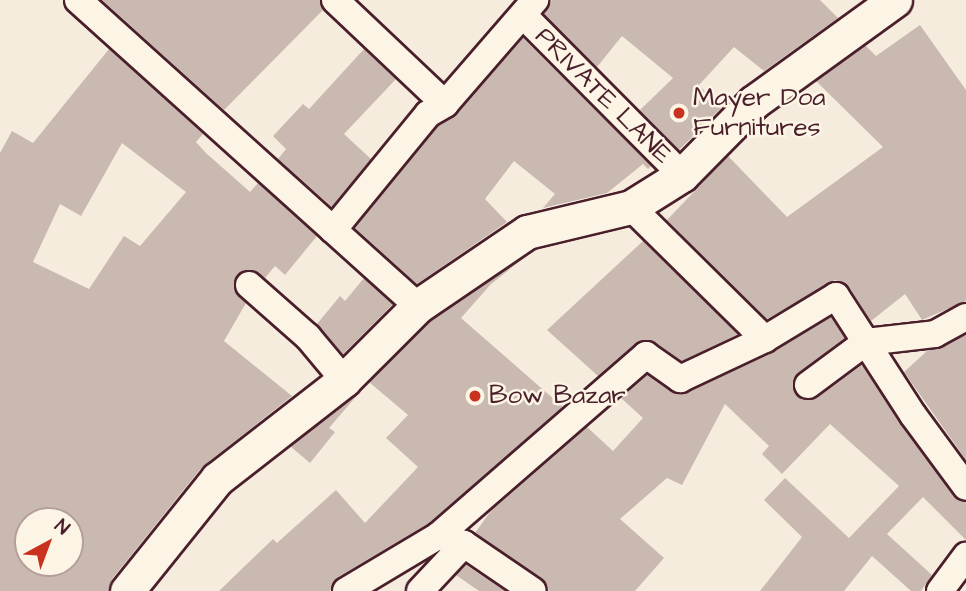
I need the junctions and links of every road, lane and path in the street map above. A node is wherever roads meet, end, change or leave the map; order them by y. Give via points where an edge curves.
1 (78, 0) edge
2 (335, 0) edge
3 (895, 0) edge
4 (529, 8) edge
5 (445, 104) junction
6 (682, 175) junction
7 (631, 207) junction
8 (334, 230) junction
9 (249, 285) dead end
10 (418, 306) junction
11 (966, 317) edge
12 (765, 339) junction
13 (866, 342) junction
14 (344, 380) junction
15 (808, 385) dead end
16 (966, 487) edge
17 (439, 536) junction
18 (464, 544) junction
19 (966, 556) edge
20 (432, 587) edge
21 (134, 589) edge
22 (346, 591) edge
23 (533, 591) edge
24 (940, 591) edge

1 - 8 street
2 - 5 street
3 - 6 street via 754,102
4 - 5 street
4 - 6 street, PRIVATE LANE
5 - 8 street via 428,114
6 - 7 street
7 - 10 street via 527,232
7 - 12 street
8 - 10 street
9 - 14 street via 308,337
10 - 14 street
11 - 13 street via 934,334
12 - 13 street via 836,296
12 - 17 street via 680,379 646,355
13 - 15 street
13 - 16 street
14 - 21 street via 217,479
17 - 18 street
17 - 22 street
18 - 20 street
18 - 23 street
19 - 24 street

